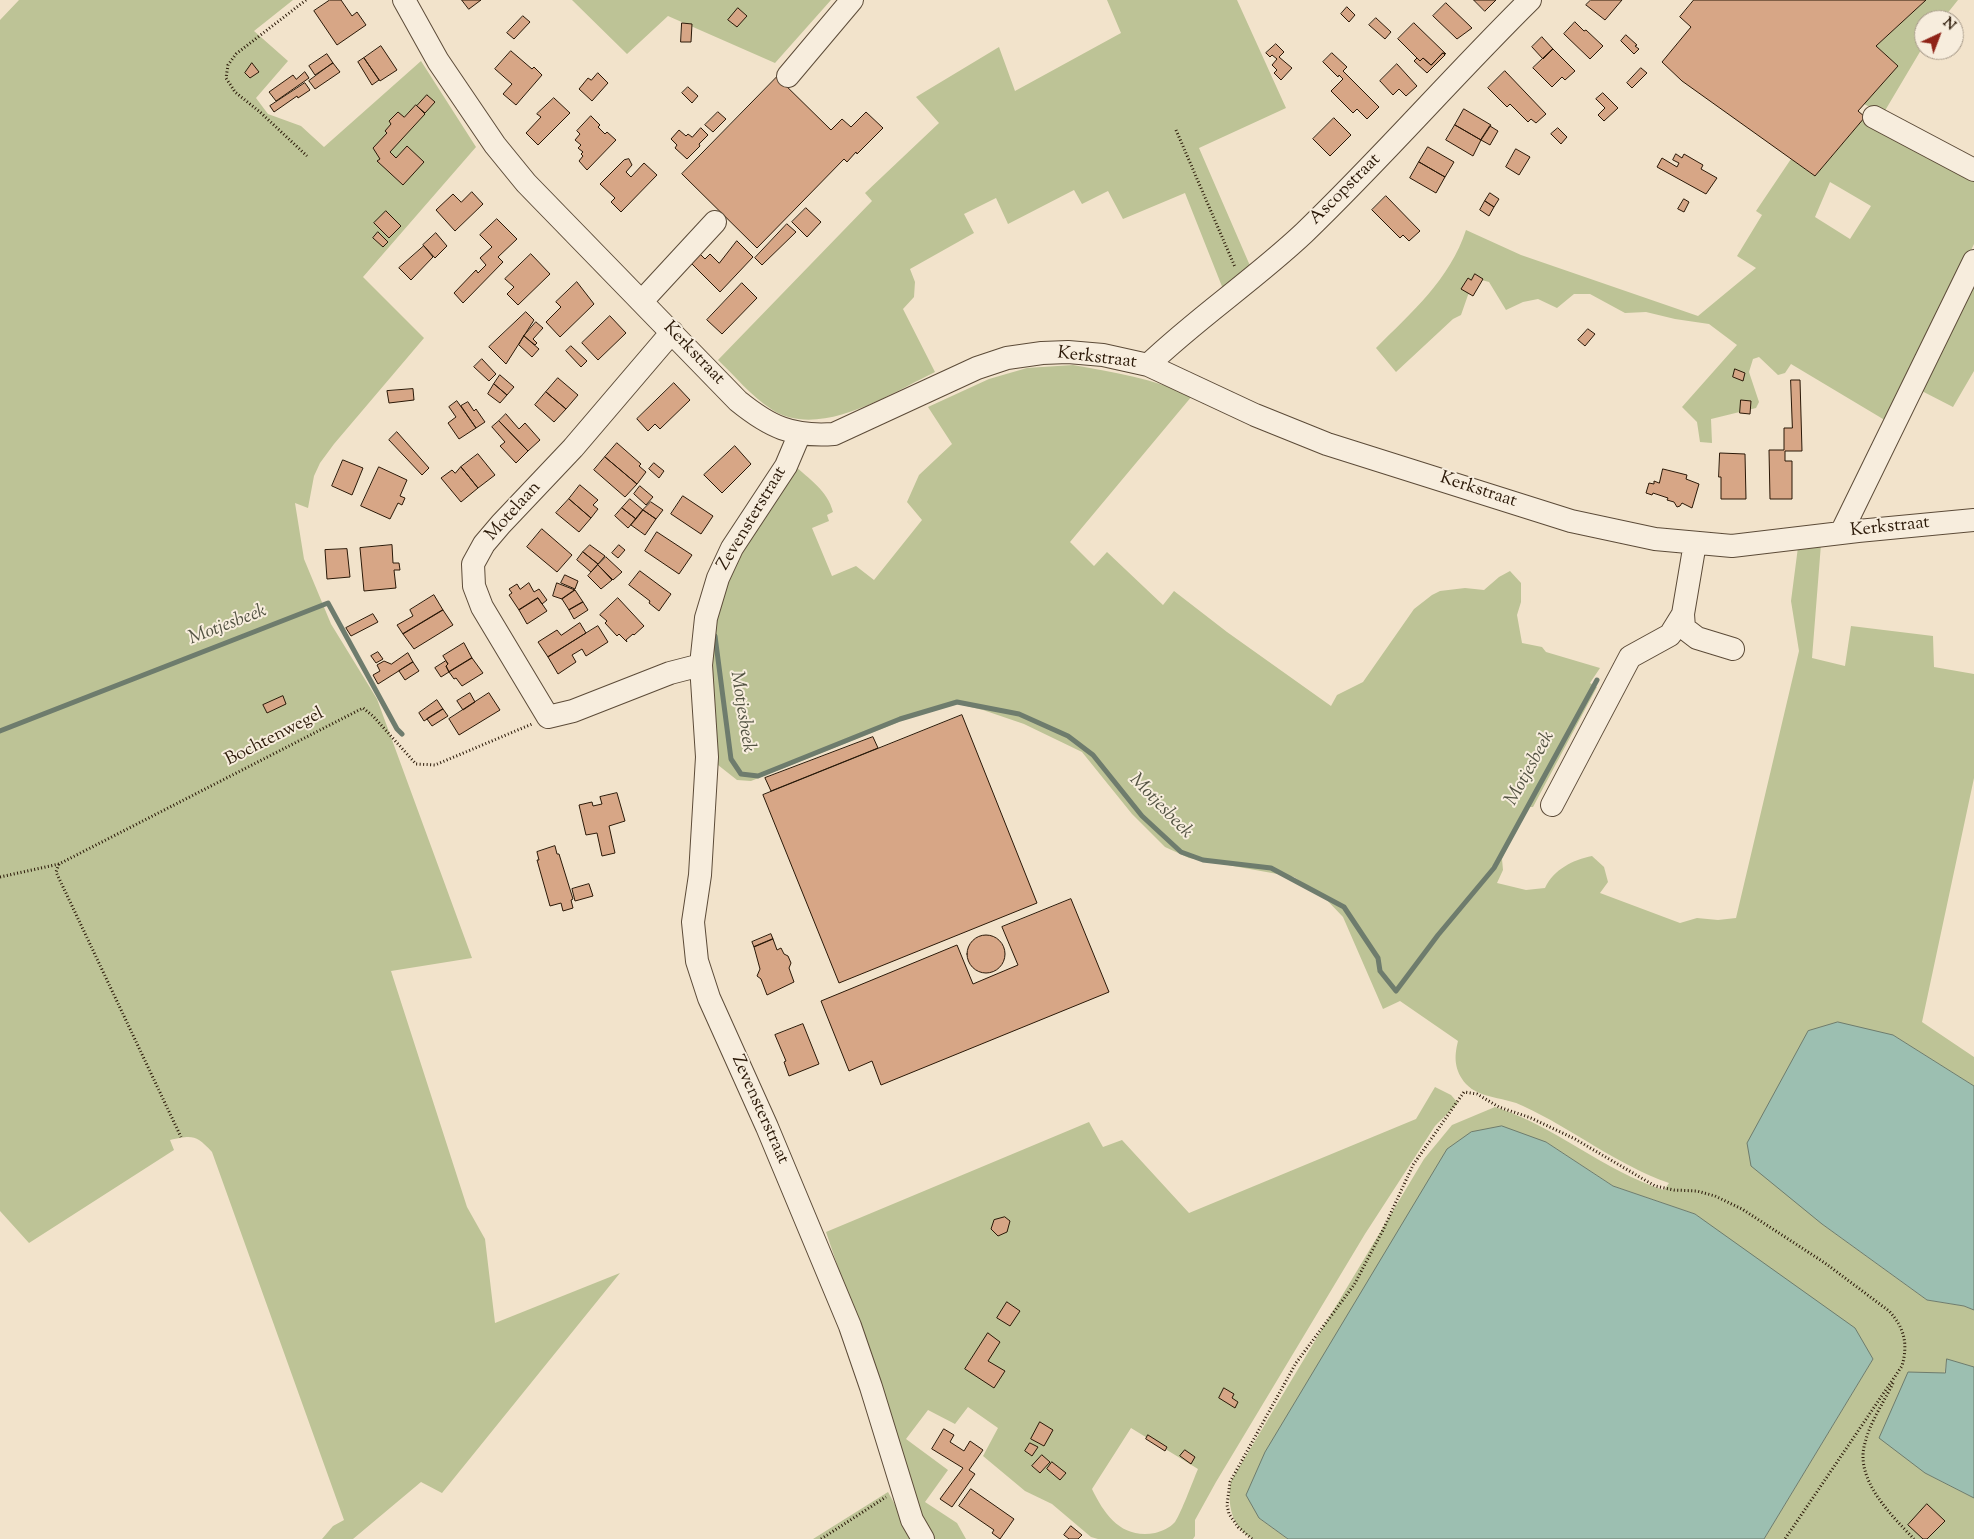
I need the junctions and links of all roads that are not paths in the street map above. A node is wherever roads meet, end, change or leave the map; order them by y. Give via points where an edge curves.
1 (404, 0) edge
2 (852, 0) edge
3 (1530, 0) edge
4 (788, 76) dead end
5 (1874, 117) dead end
6 (1974, 170) edge
7 (715, 222) dead end
8 (1974, 261) edge
9 (642, 301) junction
10 (672, 332) junction
11 (1148, 365) junction
12 (800, 433) junction
13 (1974, 520) edge
14 (1841, 533) junction
15 (1695, 543) junction
16 (1684, 614) junction
17 (1733, 650) dead end
18 (701, 665) junction
19 (1552, 805) dead end
20 (923, 1539) edge

1 - 9 street, Kerkstraat via 438,61 495,145 526,183
2 - 4 street
3 - 11 street, Ascopstraat via 1403,134 1302,234
5 - 6 street
7 - 9 street
8 - 14 street
9 - 10 street, Kerkstraat
10 - 12 street, Kerkstraat via 754,414 779,428
10 - 18 street, Motelaan via 573,448 484,544 473,564 474,586 482,606 548,717
11 - 12 street, Kerkstraat via 1103,355 1068,352 1007,358 977,368 834,434
11 - 15 street, Kerkstraat via 1255,415 1327,444 1571,521 1656,539
12 - 18 street, Zevensterstraat via 786,466 732,548 718,578 706,618
13 - 14 street, Kerkstraat
14 - 15 street, Kerkstraat via 1732,546
15 - 16 street
16 - 17 street via 1684,628 1697,638
16 - 19 street via 1670,635 1630,657
18 - 20 street, Zevensterstraat via 707,757 700,875 693,922 697,961 709,998 850,1326 912,1520

